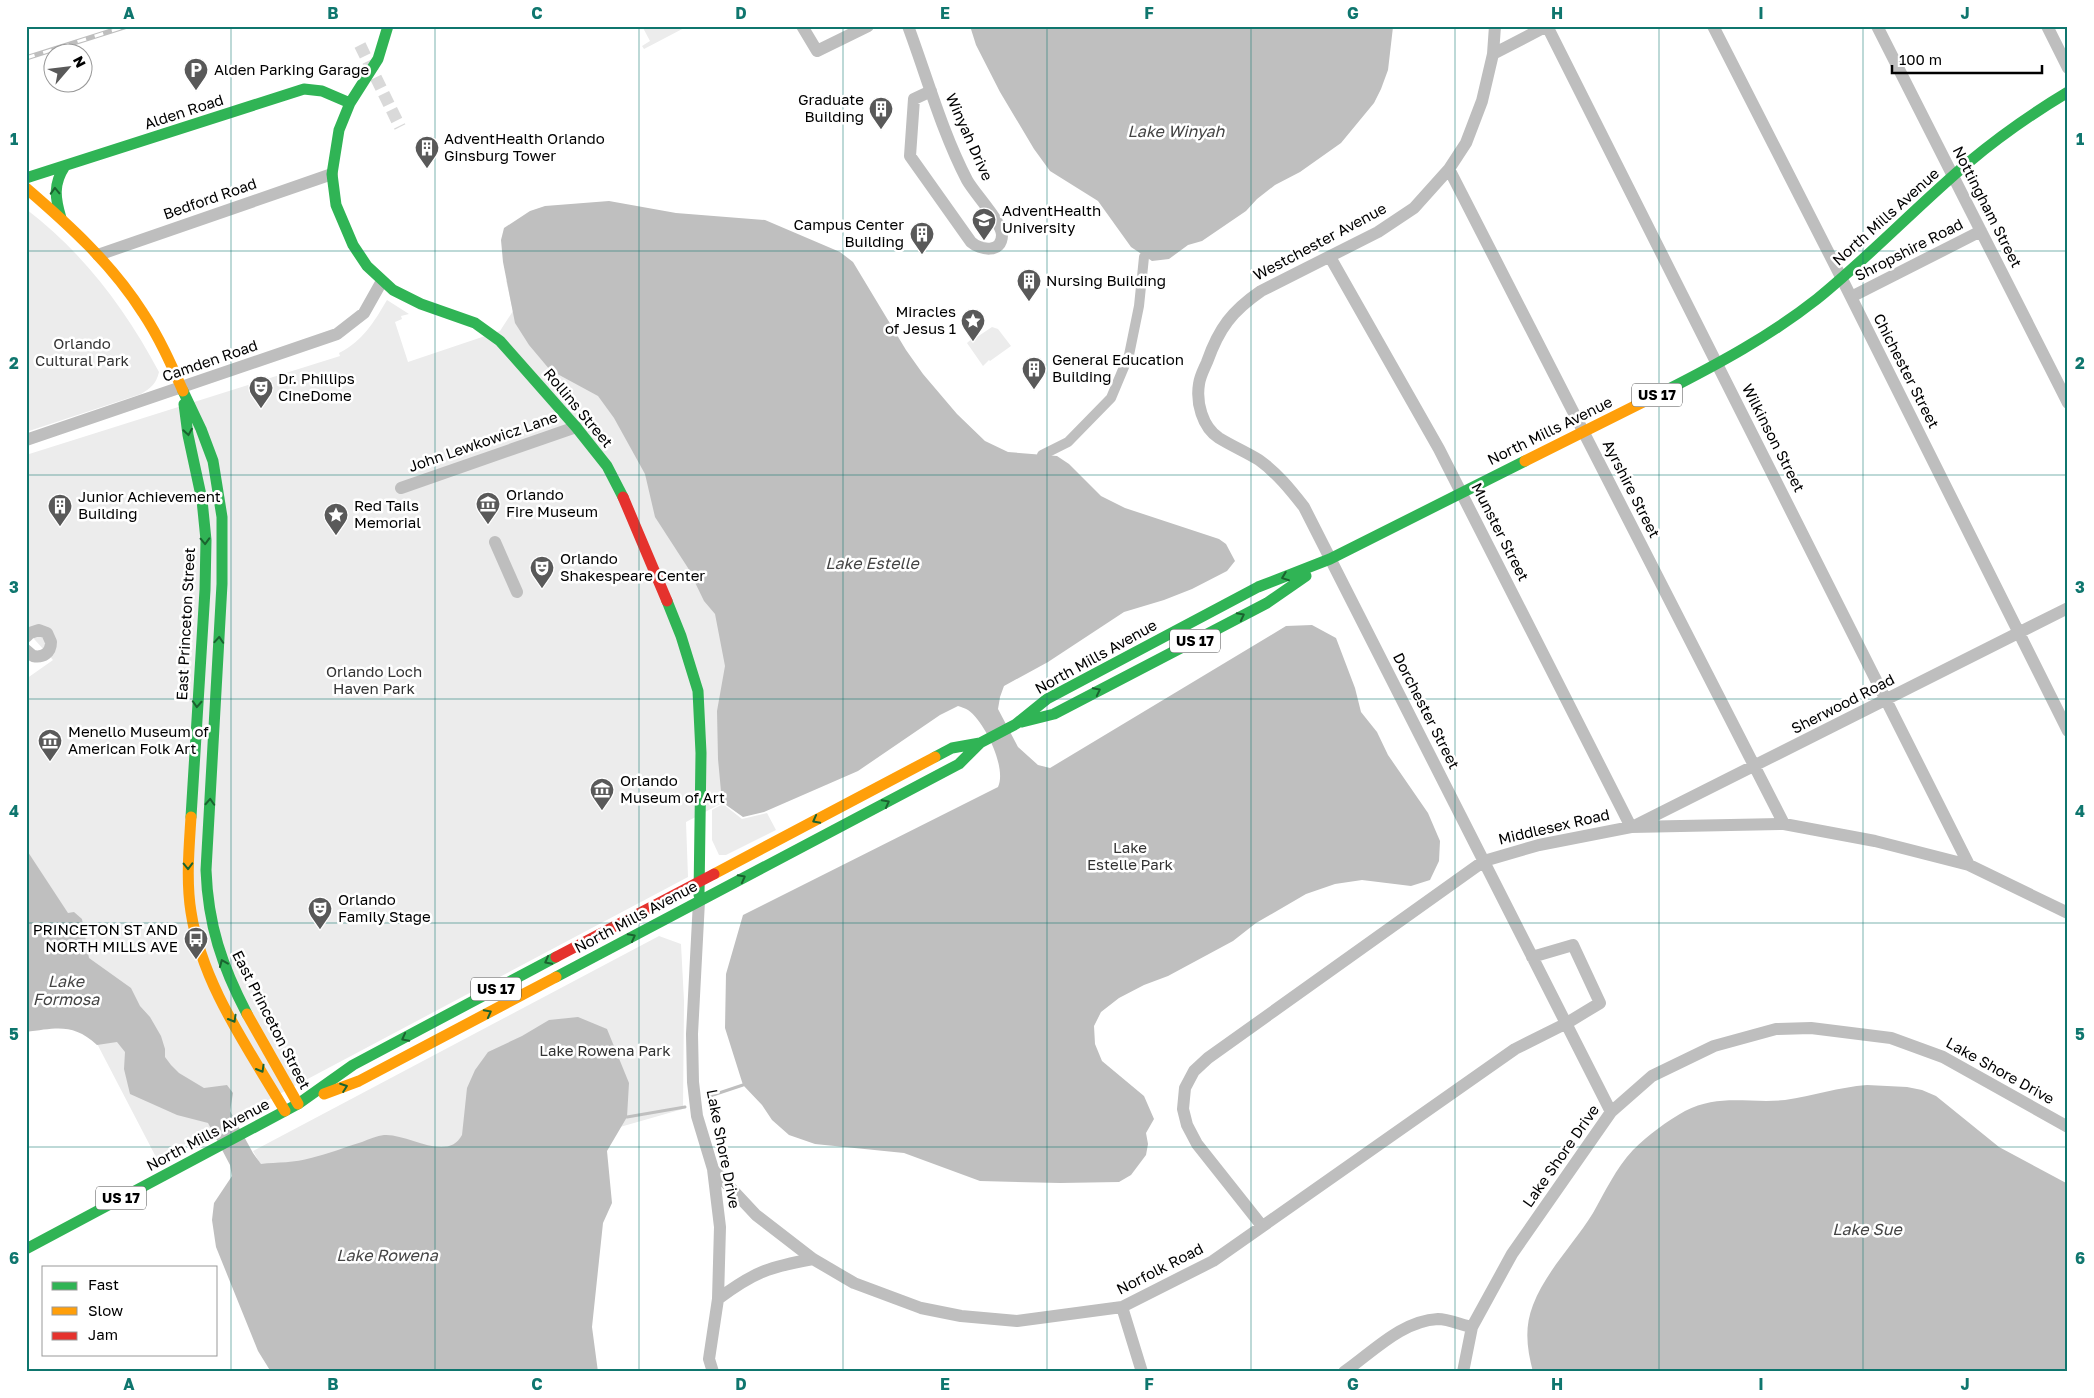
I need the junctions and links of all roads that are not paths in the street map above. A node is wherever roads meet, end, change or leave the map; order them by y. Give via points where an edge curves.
1 (388, 26) edge
2 (802, 26) edge
3 (868, 26) edge
4 (908, 26) edge
5 (1495, 26) edge
6 (1547, 26) edge
7 (1712, 26) edge
8 (1877, 26) edge
9 (2047, 26) edge
10 (1493, 54) junction
11 (2068, 68) edge
12 (931, 91) junction
13 (2068, 92) edge
14 (350, 103) junction
15 (64, 166) junction
16 (1449, 168) junction
17 (332, 174) junction
18 (1952, 176) junction
19 (26, 178) edge
20 (26, 188) edge
21 (62, 219) junction
22 (1981, 231) junction
23 (98, 255) junction
24 (1330, 257) junction
25 (1841, 277) junction
26 (382, 281) junction
27 (1851, 297) junction
28 (1210, 353) joint
29 (1718, 364) junction
30 (182, 388) junction
31 (2068, 402) edge
32 (576, 427) junction
33 (1583, 432) junction
34 (26, 440) edge
35 (401, 488) dead end
36 (1461, 492) junction
37 (495, 542) dead end
38 (1330, 559) junction
39 (517, 592) dead end
40 (2068, 608) edge
41 (2018, 633) junction
42 (26, 636) edge
43 (26, 650) edge
44 (200, 664) junction
45 (218, 664) junction
46 (198, 683) junction
47 (217, 683) junction
48 (1886, 700) junction
49 (1016, 724) junction
50 (2068, 731) edge
51 (980, 743) junction
52 (1754, 767) junction
53 (1784, 824) junction
54 (1631, 827) junction
55 (1484, 861) junction
56 (1969, 864) junction
57 (699, 881) junction
58 (699, 901) junction
59 (2068, 913) edge
60 (1532, 957) junction
61 (1567, 1023) junction
62 (298, 1104) junction
63 (285, 1111) junction
64 (1611, 1112) junction
65 (2068, 1127) edge
66 (713, 1170) junction
67 (1262, 1226) junction
68 (26, 1249) edge
69 (812, 1259) junction
70 (718, 1299) junction
71 (1122, 1307) junction
72 (1472, 1328) junction
73 (713, 1372) edge
74 (1142, 1372) edge
75 (1344, 1372) edge
76 (1463, 1372) edge

1 - 14 main road, Rollins Street via 378,59
2 - 3 street via 817,51
4 - 12 street, Winyah Drive
5 - 10 street
6 - 10 street
6 - 29 street, Wilkinson Street
7 - 25 street, Chichester Street
8 - 18 street, Nottingham Street
9 - 11 street
10 - 16 street, Westchester Avenue via 1482,101 1466,143
12 - 12 street, Winyah Drive via 914,99 910,156 971,242 978,248 993,248 1002,236 1000,225 968,182
13 - 18 main road, North Mills Avenue / US 17 via 2008,130
14 - 15 main road, Alden Road via 322,90 304,89
14 - 17 main road, Rollins Street via 338,130
15 - 19 main road, Alden Road
21 -> 15 main road via 54,195 55,183
16 - 24 street, Westchester Avenue via 1414,208 1378,232
16 - 33 street, Ayrshire Street
17 - 23 street, Bedford Road
17 - 26 main road, Rollins Street via 342,223 367,266
18 - 22 street, Nottingham Street
18 - 25 main road, North Mills Avenue / US 17
20 - 21 main road, East Princeton Street
21 - 23 main road, East Princeton Street
22 - 27 street, Shropshire Road
22 - 31 street, Nottingham Street
23 - 30 main road, East Princeton Street via 142,311
24 - 28 street, Westchester Avenue via 1261,291 1246,302 1223,325
24 - 36 street, Munster Street
25 - 27 street, Chichester Street
25 - 29 main road, North Mills Avenue / US 17 via 1780,326
26 - 30 street, Camden Road via 364,313 337,334
26 - 32 main road, Rollins Street via 403,296 466,318 488,331 522,364
27 - 41 street, Chichester Street
28 - 38 street, Dorchester Street via 1199,383 1199,408 1205,423 1216,437 1259,460 1284,482 1304,507
29 - 33 main road, North Mills Avenue / US 17
29 - 48 street, Wilkinson Street
30 - 34 street, Camden Road
30 -> 44 main road, East Princeton Street via 206,540
45 -> 30 main road, East Princeton Street via 224,584 221,506 207,440
32 - 35 street, John Lewkowicz Lane
32 - 57 main road, Rollins Street via 621,492 690,661 698,691 701,753
33 - 36 main road, North Mills Avenue / US 17
33 - 52 street, Ayrshire Street
36 - 38 main road, North Mills Avenue / US 17
36 - 54 street, Munster Street
37 - 39 street
38 -> 49 main road, North Mills Avenue / US 17 via 1258,587 1047,699
49 -> 38 main road, North Mills Avenue / US 17 via 1054,714 1267,603
38 - 55 street, Dorchester Street
40 - 41 street, Sherwood Road
41 - 48 street, Sherwood Road
41 - 50 street, Chichester Street
42 - 43 street via 38,630 47,633 51,642 49,652 44,656 33,656
44 - 45 street
44 - 46 main road, East Princeton Street
45 - 47 main road, East Princeton Street
46 - 47 street
46 -> 63 main road, East Princeton Street via 188,859 192,920 219,996
62 -> 47 main road, East Princeton Street via 233,985 212,930 206,870
48 - 52 street, Sherwood Road
48 - 56 street, Wilkinson Street
49 - 51 main road, North Mills Avenue / US 17
51 -> 57 main road, North Mills Avenue / US 17 via 952,748
58 -> 51 main road, North Mills Avenue / US 17 via 960,764
52 - 53 street, Ayrshire Street
52 - 54 street, Sherwood Road
53 - 54 street, Middlesex Road
53 - 56 street, Middlesex Road via 1875,841
54 - 55 street, Middlesex Road via 1539,845
55 - 60 street, Dorchester Street
55 - 67 street, Middlesex Road via 1194,1071 1185,1088 1183,1108 1188,1125 1197,1144
56 - 59 street, Middlesex Road
57 - 58 main road, Rollins Street
57 -> 62 main road, North Mills Avenue / US 17 via 353,1065
62 -> 58 main road, North Mills Avenue / US 17 via 359,1081
58 - 66 street, Lake Shore Drive via 692,1034 694,1082 698,1116
60 - 61 street, Dorchester Street
60 - 61 street, Norfolk Road via 1573,945 1600,1003
61 - 64 street, Dorchester Street
61 - 67 street, Norfolk Road via 1515,1049
62 - 63 main road, North Mills Avenue / US 17
63 - 68 main road, North Mills Avenue / US 17
64 - 65 street, Lake Shore Drive via 1652,1076 1714,1046 1776,1029 1811,1028 1891,1038 1944,1057
64 - 72 street, Lake Shore Drive via 1512,1254
66 - 69 street, Norfolk Road via 756,1215
66 - 70 street, Lake Shore Drive via 720,1227
67 - 71 street, Norfolk Road via 1213,1260
69 - 70 street via 763,1270
69 - 71 street, Norfolk Road via 854,1283 921,1308 961,1316 1017,1320
70 - 73 street, Lake Shore Drive via 709,1359
71 - 74 street
72 - 75 street via 1439,1319 1416,1323 1399,1331
72 - 76 street, Lake Shore Drive

